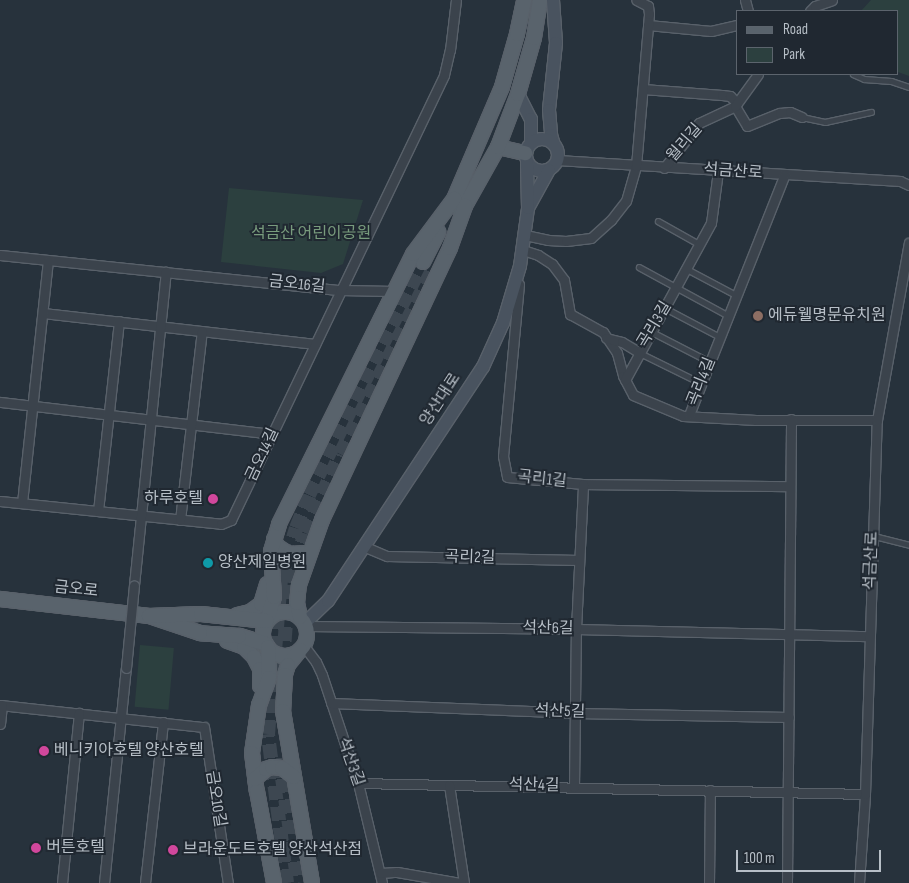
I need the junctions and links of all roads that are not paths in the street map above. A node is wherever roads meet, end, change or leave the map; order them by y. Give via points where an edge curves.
1 (456, 0) edge
2 (524, 0) edge
3 (540, 0) edge
4 (553, 0) edge
5 (636, 0) edge
6 (832, 0) edge
7 (811, 10) edge
8 (648, 25) junction
9 (736, 25) edge
10 (757, 75) edge
11 (855, 75) edge
12 (909, 87) edge
13 (643, 89) junction
14 (518, 94) junction
15 (736, 105) junction
16 (871, 112) dead end
17 (802, 116) joint
18 (554, 145) junction
19 (498, 147) junction
20 (528, 153) junction
21 (557, 160) junction
22 (636, 166) junction
23 (664, 168) junction
24 (549, 170) junction
25 (718, 171) junction
26 (784, 176) junction
27 (909, 184) edge
28 (460, 203) junction
29 (528, 208) junction
30 (658, 221) dead end
31 (525, 235) junction
32 (909, 242) edge
33 (700, 244) junction
34 (523, 250) junction
35 (0, 255) edge
36 (48, 260) junction
37 (428, 265) tunnel mouth
38 (520, 266) junction
39 (639, 267) dead end
40 (687, 269) junction
41 (166, 272) junction
42 (677, 286) junction
43 (340, 290) junction
44 (394, 291) junction
45 (737, 296) junction
46 (665, 308) junction
47 (43, 313) junction
48 (729, 316) junction
49 (119, 322) junction
50 (159, 326) junction
51 (202, 331) junction
52 (652, 332) junction
53 (720, 337) junction
54 (606, 338) junction
55 (315, 344) junction
56 (640, 354) junction
57 (710, 362) junction
58 (625, 380) junction
59 (702, 383) junction
60 (0, 402) edge
61 (32, 406) junction
62 (689, 414) junction
63 (108, 415) junction
64 (790, 419) junction
65 (150, 420) junction
66 (876, 420) junction
67 (191, 425) junction
68 (273, 434) junction
69 (583, 484) junction
70 (789, 486) junction
71 (0, 501) edge
72 (22, 503) junction
73 (98, 511) junction
74 (139, 516) junction
75 (180, 520) junction
76 (873, 536) junction
77 (272, 545) junction
78 (909, 545) edge
79 (363, 546) junction
80 (309, 553) junction
81 (579, 560) junction
82 (0, 600) edge
83 (149, 616) junction
84 (222, 616) junction
85 (267, 621) junction
86 (303, 622) junction
87 (576, 629) junction
88 (200, 633) junction
89 (790, 634) junction
90 (869, 636) junction
91 (267, 646) junction
92 (302, 648) junction
93 (331, 703) junction
94 (1, 705) edge
95 (259, 705) junction
96 (79, 713) junction
97 (575, 713) junction
98 (789, 717) junction
99 (120, 718) junction
100 (163, 722) junction
101 (0, 724) edge
102 (294, 778) junction
103 (255, 779) junction
104 (358, 783) junction
105 (449, 785) junction
106 (574, 787) junction
107 (710, 790) junction
108 (788, 792) junction
109 (865, 794) junction
110 (382, 878) edge
111 (62, 883) edge
112 (104, 883) edge
113 (145, 883) edge
114 (228, 883) edge
115 (274, 883) edge
116 (312, 883) edge
117 (463, 883) edge
118 (710, 883) edge
119 (787, 883) edge
120 (859, 883) edge

1 - 43 street, 금오16길 via 444,75
2 - 28 main road via 502,87
3 - 14 main road via 534,38
4 - 18 main road via 556,43 549,125
5 - 8 street via 648,6
6 - 7 street
8 - 9 street via 712,31
8 - 13 street
10 - 15 street, 월리길
11 - 12 lane
13 - 15 street via 730,96
13 - 22 street
14 - 19 main road
14 - 20 main road, 양산대로 via 531,119
15 - 17 street via 747,126 780,113
15 - 23 street, 월리길 via 699,123
16 - 17 lane via 825,122
18 - 20 main road via 546,140
18 - 21 main road
19 - 20 main road
19 - 28 main road
20 - 24 main road via 534,170
20 - 29 main road, 양산대로
21 - 22 street, 석금산로
21 - 24 main road
22 - 23 street, 석금산로
22 - 31 street via 626,201 612,220 591,238 566,241
23 - 25 street, 석금산로
24 - 29 main road
25 - 26 street, 석금산로
25 - 33 street, 곡리3길 via 711,223
26 - 27 street, 석금산로
26 - 45 street, 곡리4길
28 - 37 main road
28 - 44 main road via 413,254
28 - 80 main road via 450,248
29 - 31 main road, 양산대로
30 - 33 lane
31 - 34 main road, 양산대로
32 - 66 street, 석금산로
33 - 40 street, 곡리3길
34 - 38 main road, 양산대로
34 - 54 street, 곡리3길 via 552,264 564,280 570,314 603,332
35 - 36 street, 금오16길
36 - 41 street, 금오16길
36 - 47 street
38 - 69 street, 곡리1길 via 503,456 507,477
38 - 79 main road, 양산대로 via 503,323 483,367
39 - 42 lane
40 - 42 street, 곡리3길
40 - 45 lane
41 - 43 street, 금오16길
41 - 50 street
42 - 46 street, 곡리3길
42 - 48 lane
43 - 44 street
43 - 55 street, 금오14길
44 - 77 main road via 299,481
45 - 48 street, 곡리4길
46 - 52 street, 곡리3길
46 - 53 lane
47 - 49 street
47 - 61 street
48 - 53 street, 곡리4길
49 - 50 street
49 - 63 street
50 - 51 street
50 - 65 street
51 - 55 street
51 - 67 street
52 - 56 street, 곡리3길
52 - 57 lane
53 - 57 street, 곡리4길
54 - 56 street, 곡리3길 via 622,342
54 - 58 street via 617,353
55 - 68 street, 금오14길
56 - 58 street
56 - 59 lane
57 - 59 street, 곡리4길
58 - 62 street via 632,395 683,416
59 - 62 street, 곡리4길
60 - 61 street
61 - 63 street
61 - 72 street
62 - 64 street, 곡리4길 via 756,420
63 - 65 street
63 - 73 street
64 - 66 street, 곡리4길
64 - 70 street
65 - 67 street
65 - 74 street
66 - 76 street, 석금산로
67 - 68 street
67 - 75 street
68 - 75 street, 금오14길 via 231,520 221,524
69 - 70 street, 곡리1길
69 - 81 street
70 - 89 street
71 - 72 street, 금오14길
72 - 73 street, 금오14길
73 - 74 street, 금오14길
74 - 75 street, 금오14길
74 - 99 street, bridge
76 - 78 lane
76 - 90 street, 석금산로
77 - 80 main road via 289,554
77 - 84 main road via 266,591 261,604 250,612
77 - 85 main road via 274,588
79 - 81 street, 곡리2길 via 387,556
79 - 86 main road, 양산대로 via 328,601
80 - 86 main road via 297,594
81 - 87 street
82 - 83 main road, 금오로
83 - 84 main road, 금오로
83 - 88 main road, 금오로
84 - 85 main road, 금오로
85 - 86 main road via 279,612 294,613
85 - 91 main road via 263,632
86 - 87 street, 석산6길
86 - 92 main road via 306,639
87 - 89 street, 석산6길
87 - 97 street
88 - 91 main road, 금오로 via 239,636
88 - 95 main road via 236,644 250,652 260,669
89 - 90 street, 석산6길
89 - 98 street
90 - 109 street, 석금산로
91 - 92 main road via 273,652 287,656
91 - 95 main road via 269,678
92 - 93 street, 석산3길 via 316,662
92 - 102 main road via 288,665 283,687 287,745
93 - 97 street, 석산5길
93 - 104 street, 석산3길
94 - 96 street, 금오10길
94 - 101 street, 금오10길
95 - 103 main road via 252,753
96 - 99 street, 금오10길
96 - 111 street
97 - 98 street, 석산5길
97 - 106 street
98 - 108 street
99 - 100 street, 금오10길
99 - 112 street
100 - 113 street
100 - 114 street, 금오10길 via 204,727
102 - 103 main road via 282,768 272,767
102 - 116 main road
103 - 115 main road
104 - 105 street, 석산4길
104 - 110 street, 석산3길
105 - 106 street, 석산4길
105 - 117 street
106 - 107 street, 석산4길
107 - 108 street, 석산4길
107 - 118 street
108 - 109 street, 석산4길
108 - 119 street
109 - 120 street, 석금산로
110 - 117 street via 397,872

